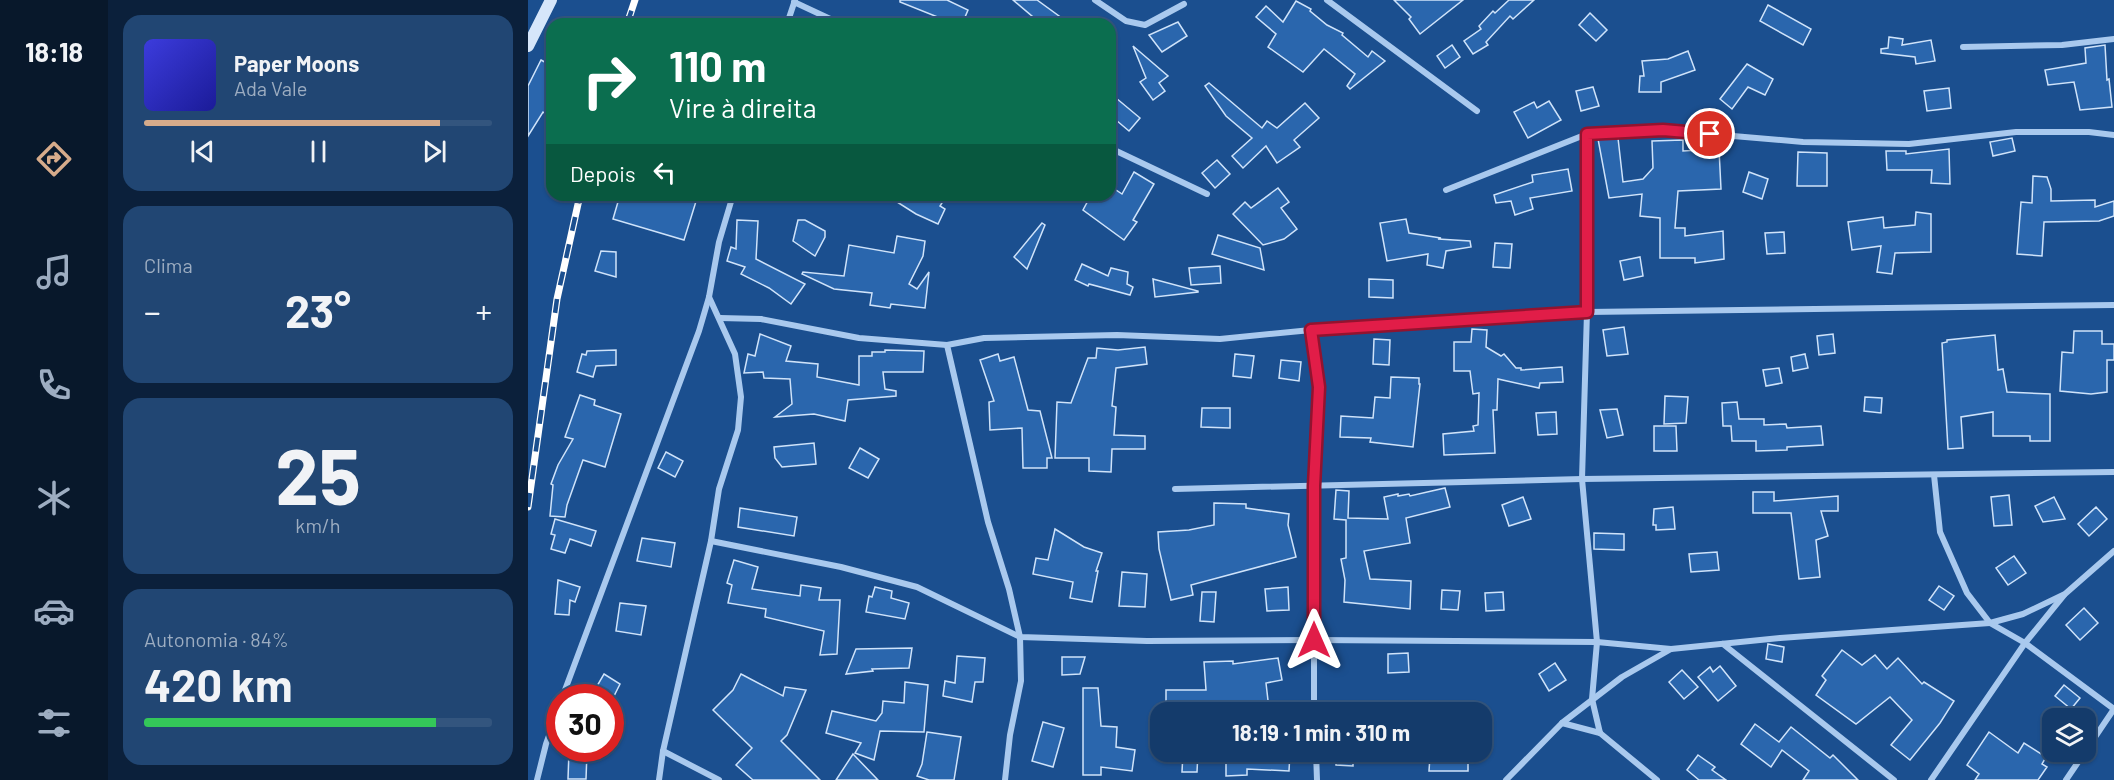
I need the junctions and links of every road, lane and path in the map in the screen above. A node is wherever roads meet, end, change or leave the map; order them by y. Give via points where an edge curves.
1 (550, 0) edge
2 (1095, 0) edge
3 (1327, 0) edge
4 (794, 1) edge
5 (1184, 4) dead end
6 (789, 18) edge
7 (829, 18) edge
8 (2114, 39) edge
9 (528, 46) edge
10 (1963, 47) dead end
11 (1477, 111) dead end
12 (1587, 134) junction
13 (2114, 135) edge
14 (1116, 151) edge
15 (1446, 190) dead end
16 (1207, 194) dead end
17 (731, 201) edge
18 (709, 297) junction
19 (2114, 305) edge
20 (1587, 312) junction
21 (720, 318) junction
22 (1311, 330) junction
23 (947, 345) junction
24 (2114, 472) edge
25 (1934, 475) junction
26 (1582, 479) junction
27 (1314, 486) junction
28 (1175, 489) dead end
29 (711, 541) junction
30 (2114, 551) edge
31 (2065, 594) junction
32 (1990, 623) junction
33 (1020, 637) junction
34 (1314, 640) junction
35 (1596, 642) junction
36 (1723, 644) junction
37 (2025, 644) junction
38 (1671, 649) junction
39 (567, 684) edge
40 (1592, 699) junction
41 (1314, 702) edge
42 (2114, 709) edge
43 (1562, 723) junction
44 (1600, 733) junction
45 (546, 744) edge
46 (663, 751) junction
47 (1316, 762) edge
48 (537, 780) edge
49 (659, 780) edge
50 (719, 780) edge
51 (1005, 780) edge
52 (1317, 780) edge
53 (1506, 780) edge
54 (1657, 780) edge
55 (1894, 780) edge
56 (1931, 780) edge
57 (2066, 780) edge

1 - 9 street
2 - 5 street via 1126,21 1145,25
3 - 11 street
4 - 6 street
4 - 7 street
8 - 10 street via 2061,45
12 - 13 street via 1663,130 1803,142 1909,144 2016,132
12 - 15 street
12 - 20 street
14 - 16 street
17 - 18 street
18 - 21 street
18 - 39 street
19 - 20 street
20 - 22 street
20 - 26 street
21 - 23 street via 761,319 859,338
21 - 29 street via 735,354 741,397 738,430 719,489
22 - 23 street via 1220,339 1117,335 984,338
22 - 27 street via 1319,387
23 - 33 street via 988,522
24 - 25 street
25 - 26 street
25 - 32 street via 1941,532 1967,593
26 - 27 street
26 - 35 street
27 - 28 street
27 - 34 street
29 - 33 street via 917,587
29 - 46 street
30 - 31 street
31 - 32 street via 2023,614
31 - 37 street
32 - 36 street
32 - 37 street
33 - 34 street via 1147,642
33 - 51 street via 1021,681
34 - 35 street
34 - 41 street
35 - 38 street
35 - 40 street
36 - 38 street
36 - 55 street
37 - 42 street
37 - 56 street
38 - 40 street
40 - 43 street
40 - 44 street
42 - 57 street
43 - 44 street
43 - 53 street
44 - 54 street
45 - 48 street
46 - 49 street
46 - 50 street
47 - 52 street

